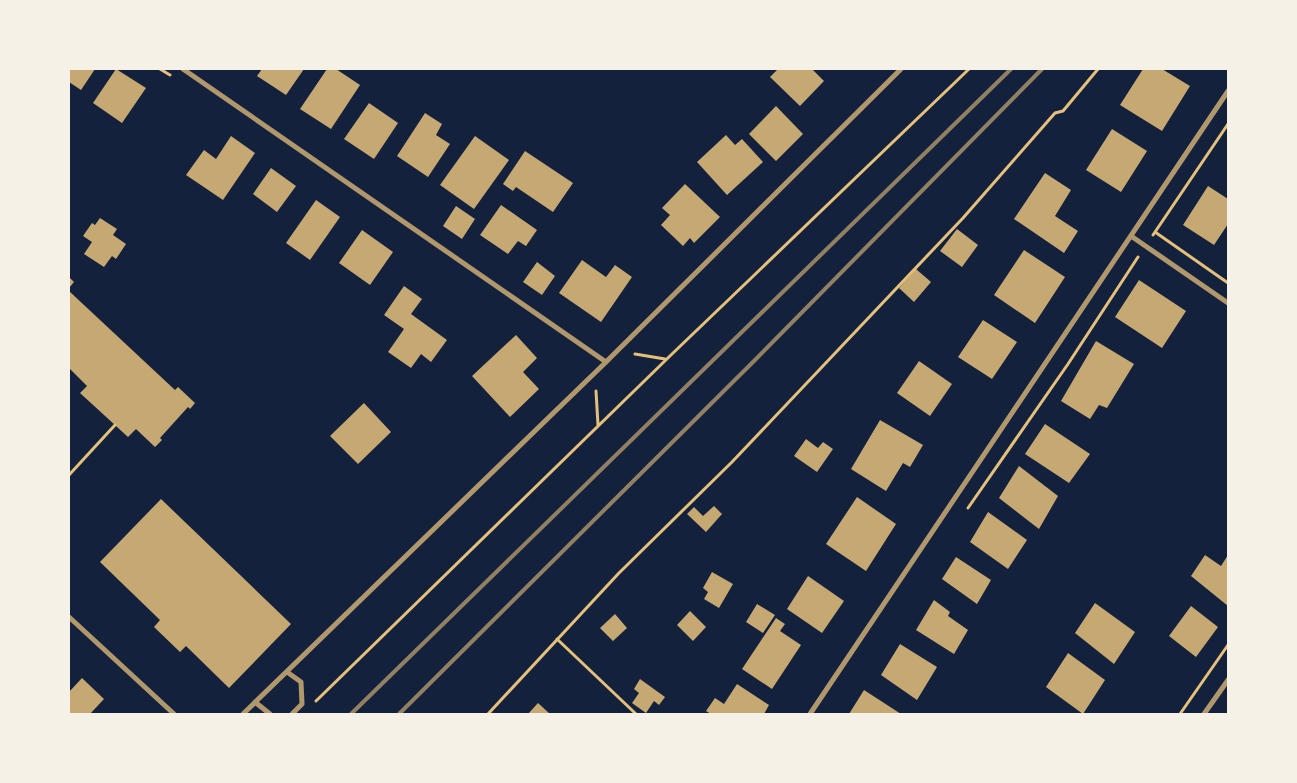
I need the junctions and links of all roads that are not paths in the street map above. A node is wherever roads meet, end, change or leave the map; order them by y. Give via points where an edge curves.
1 (183, 69) edge
2 (901, 69) edge
3 (1228, 91) edge
4 (1131, 236) junction
5 (1228, 304) edge
6 (606, 362) junction
7 (69, 616) edge
8 (287, 672) junction
9 (1228, 680) edge
10 (255, 702) junction
11 (174, 714) edge
12 (243, 714) edge
13 (270, 714) edge
14 (292, 714) edge
15 (810, 714) edge
16 (1204, 714) edge

1 - 6 street
2 - 6 street
3 - 4 street
4 - 5 street
4 - 15 street
6 - 8 street
7 - 11 street
8 - 10 street
8 - 14 street via 301,682 302,704
9 - 16 street
10 - 12 street
10 - 13 street

